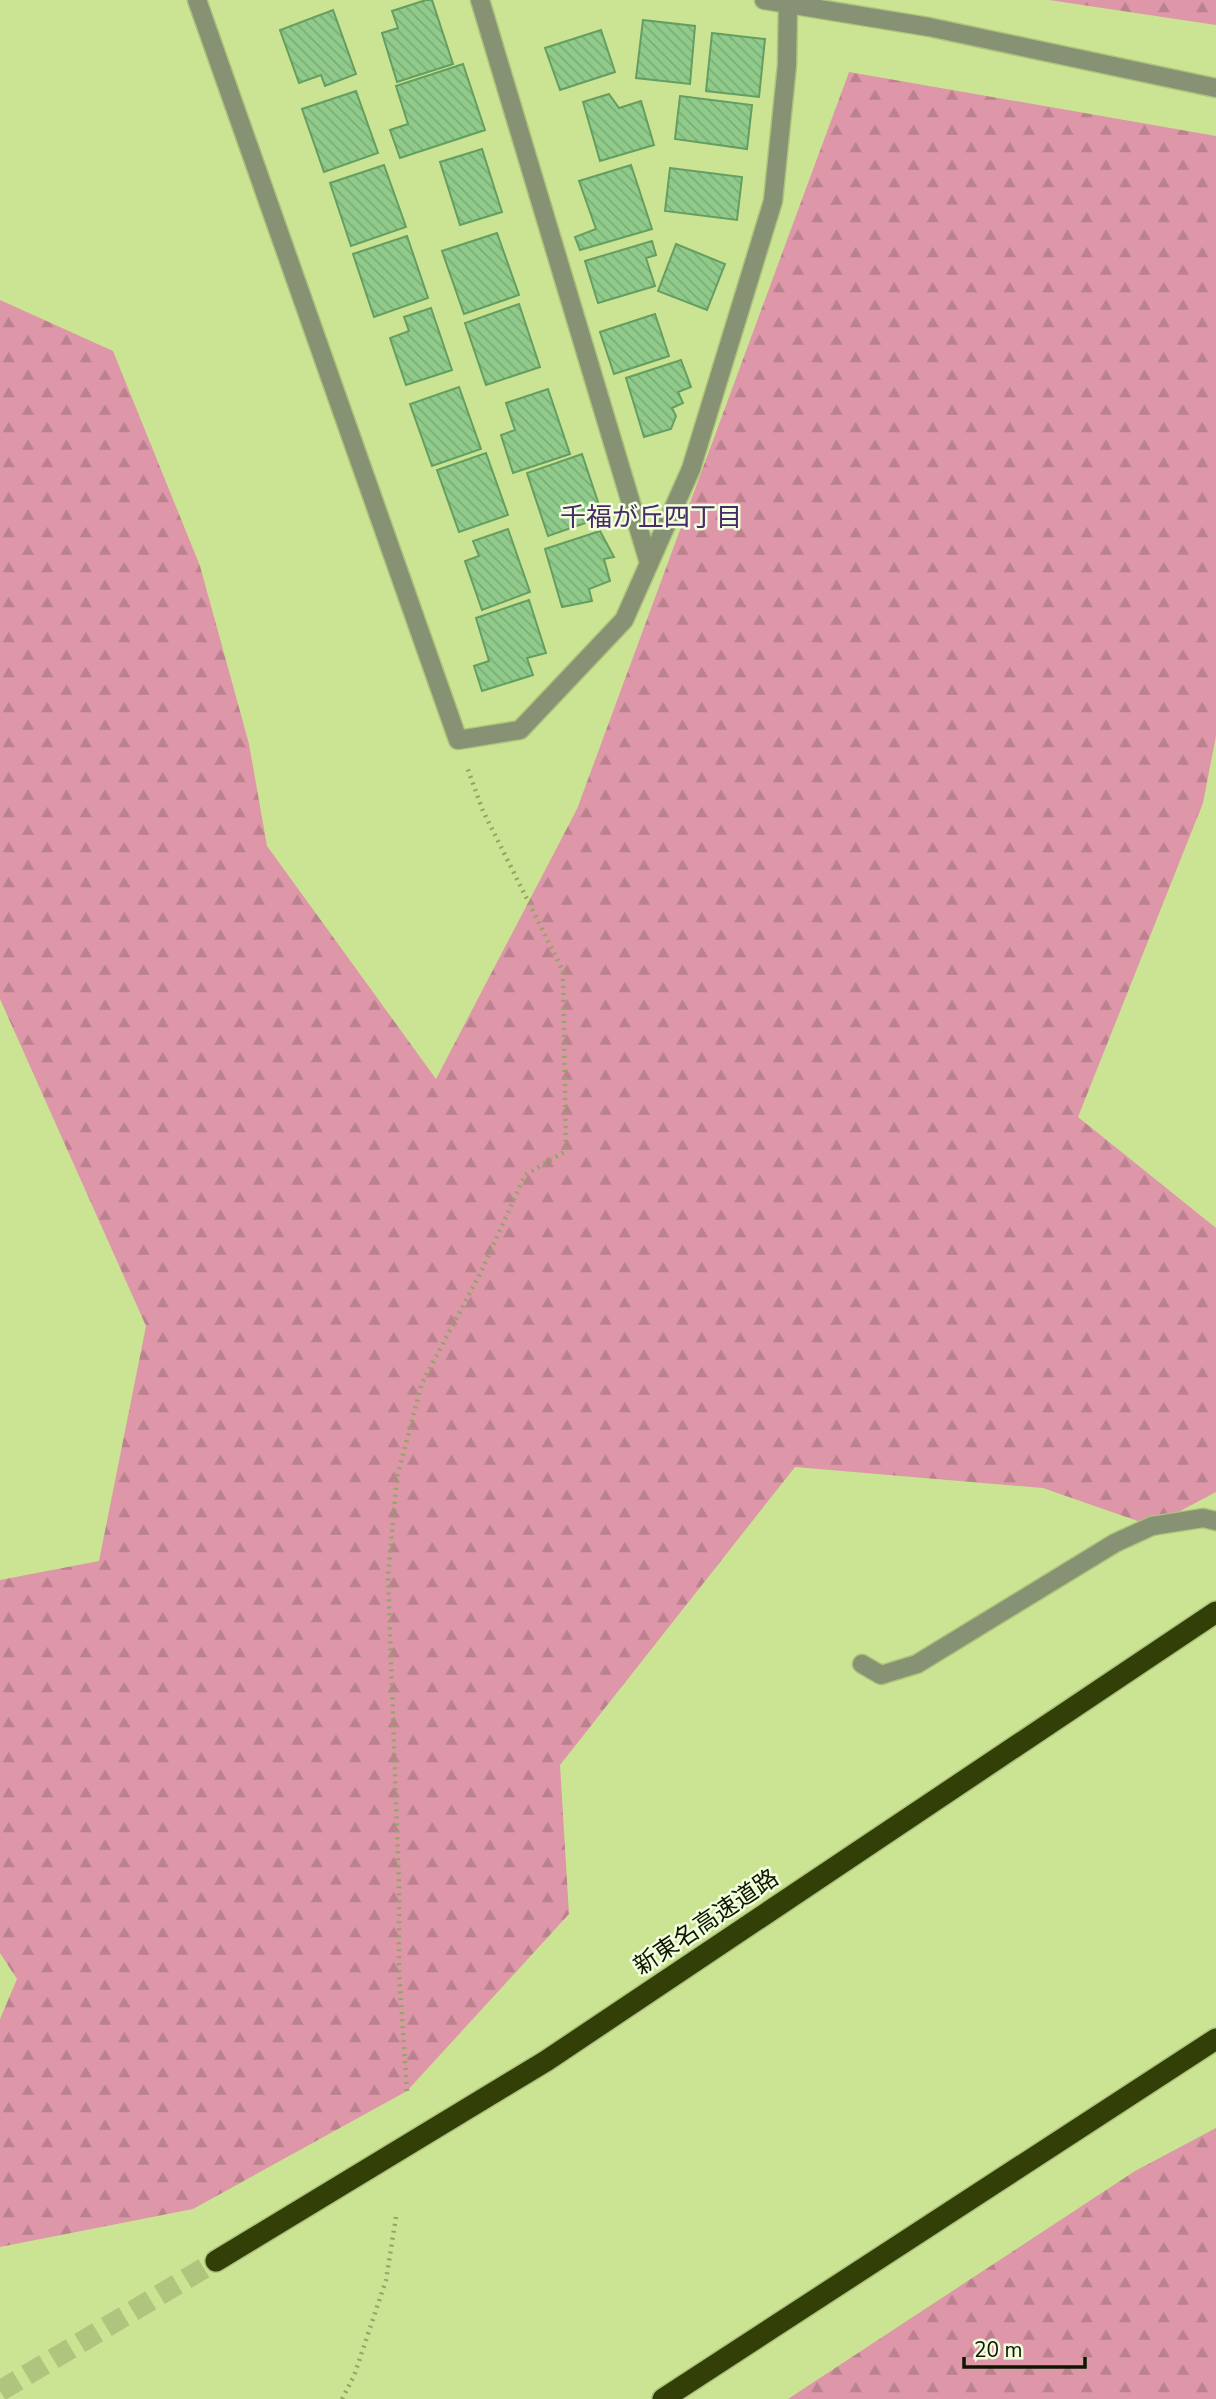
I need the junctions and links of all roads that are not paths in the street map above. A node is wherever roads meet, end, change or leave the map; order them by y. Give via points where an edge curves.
1 (197, 0) edge
2 (480, 0) edge
3 (764, 0) edge
4 (788, 3) junction
5 (1216, 88) edge
6 (649, 563) junction
7 (1216, 1521) edge
8 (1216, 1612) edge
9 (862, 1664) dead end
10 (1216, 2039) edge
11 (216, 2261) tunnel mouth
12 (663, 2399) edge

1 - 6 street via 458,740 520,730 624,620
2 - 6 street
3 - 4 street
4 - 5 street via 929,27
4 - 6 street via 787,65 773,201 691,469
7 - 9 street via 1203,1518 1152,1526 1115,1543 917,1664 881,1675
8 - 11 highway, 新東名高速道路 via 546,2061
10 - 12 highway

